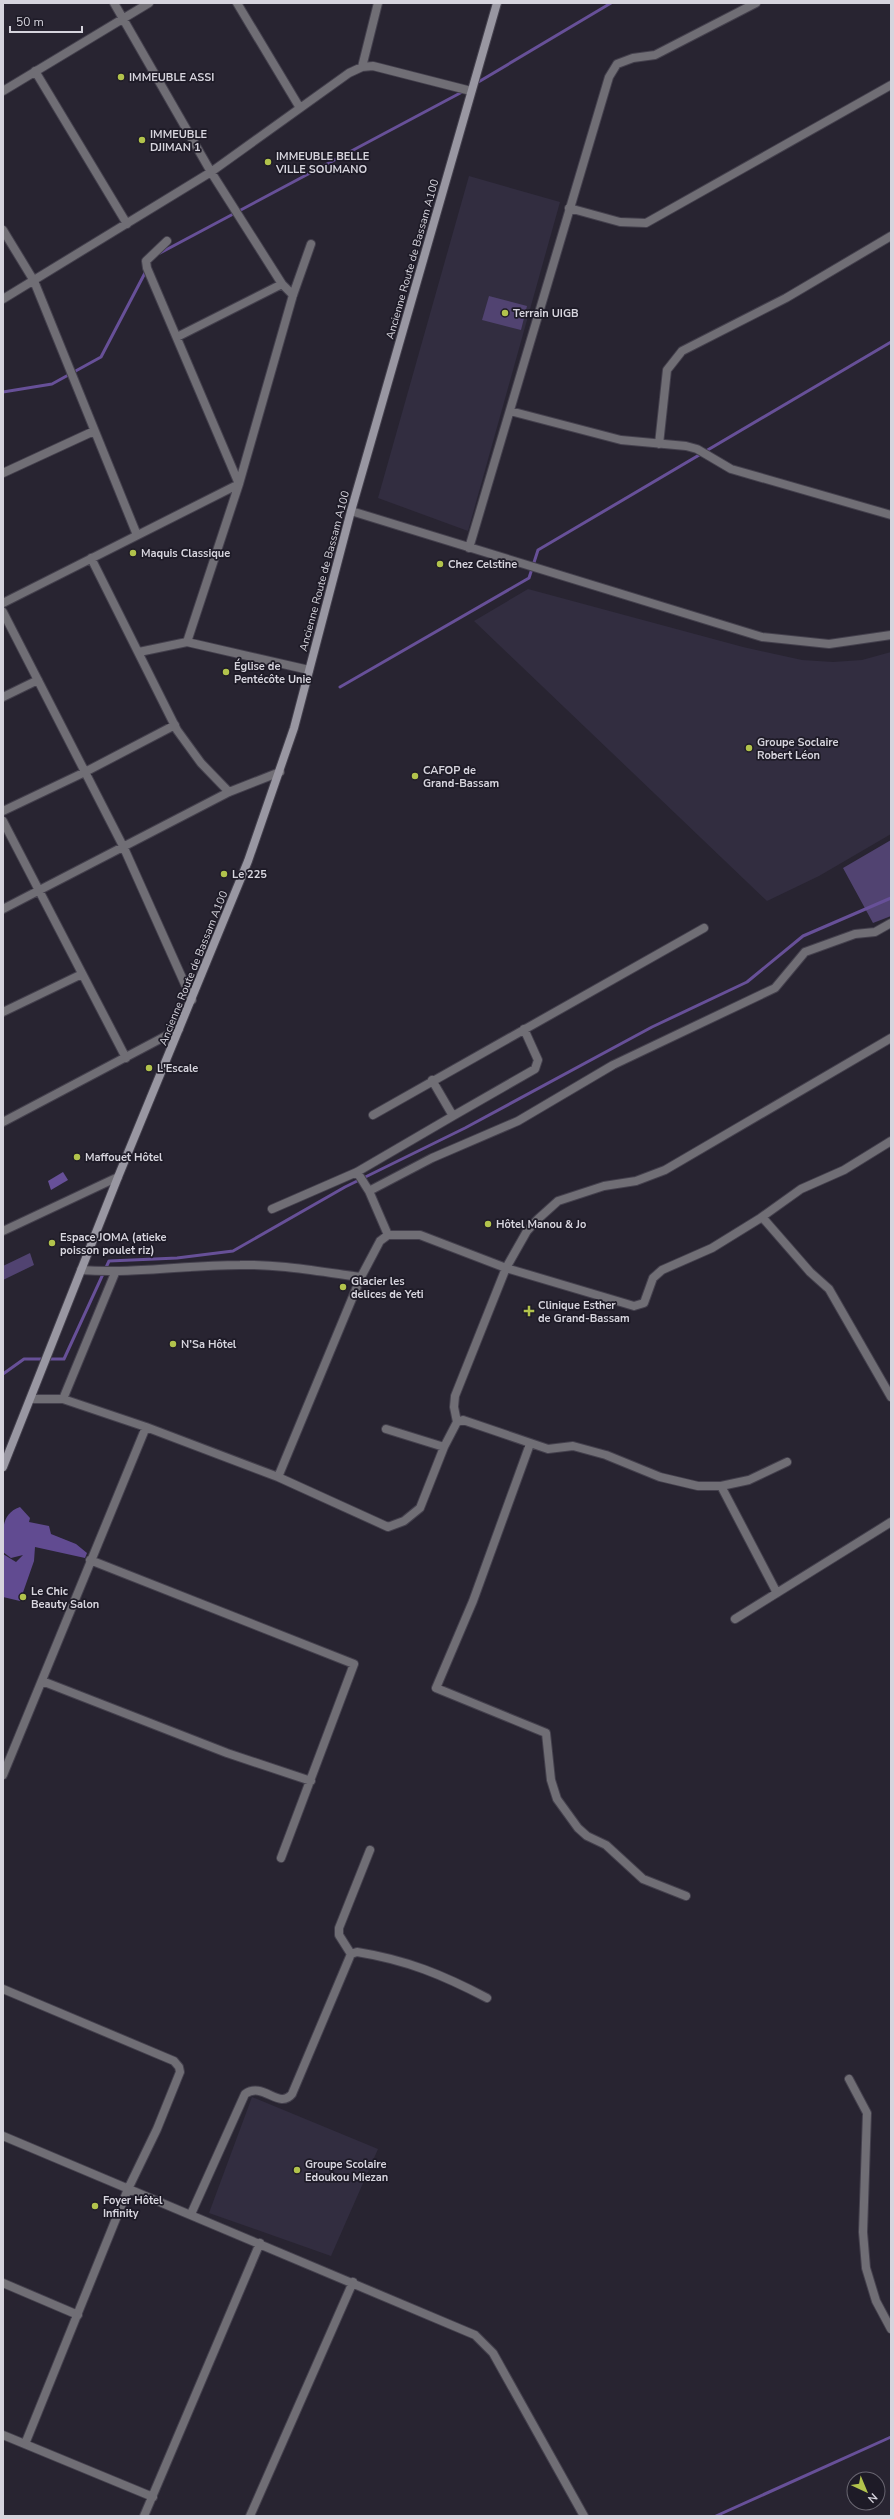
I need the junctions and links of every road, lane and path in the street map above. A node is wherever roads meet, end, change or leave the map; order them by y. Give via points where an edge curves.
1 (114, 3) edge
2 (150, 3) edge
3 (238, 3) edge
4 (378, 3) edge
5 (497, 3) edge
6 (756, 3) edge
7 (123, 18) junction
8 (362, 67) junction
9 (35, 71) junction
10 (891, 86) edge
11 (3, 91) edge
12 (471, 91) junction
13 (300, 108) junction
14 (211, 172) junction
15 (569, 208) junction
16 (127, 224) junction
17 (3, 230) edge
18 (891, 236) edge
19 (167, 240) dead end
20 (311, 244) dead end
21 (34, 281) junction
22 (282, 284) junction
23 (293, 295) junction
24 (3, 299) edge
25 (177, 336) junction
26 (510, 411) junction
27 (94, 431) junction
28 (659, 444) junction
29 (3, 474) edge
30 (239, 484) junction
31 (351, 511) junction
32 (891, 516) edge
33 (137, 535) junction
34 (469, 548) junction
35 (90, 558) junction
36 (3, 603) edge
37 (3, 612) edge
38 (891, 635) edge
39 (187, 642) junction
40 (139, 652) junction
41 (309, 670) junction
42 (38, 680) junction
43 (3, 697) edge
44 (175, 725) junction
45 (85, 772) junction
46 (280, 772) junction
47 (229, 792) junction
48 (3, 811) edge
49 (3, 821) edge
50 (124, 848) junction
51 (40, 890) junction
52 (3, 909) edge
53 (891, 923) edge
54 (704, 928) dead end
55 (82, 974) junction
56 (192, 1000) junction
57 (3, 1012) edge
58 (179, 1029) junction
59 (524, 1029) junction
60 (891, 1038) edge
61 (126, 1058) junction
62 (432, 1080) junction
63 (373, 1115) dead end
64 (453, 1116) junction
65 (3, 1122) edge
66 (891, 1141) edge
67 (357, 1172) junction
68 (118, 1177) junction
69 (368, 1191) junction
70 (272, 1209) dead end
71 (762, 1217) junction
72 (3, 1231) edge
73 (388, 1234) junction
74 (506, 1268) junction
75 (81, 1270) junction
76 (114, 1273) junction
77 (361, 1277) junction
78 (891, 1397) edge
79 (31, 1399) junction
80 (64, 1399) junction
81 (456, 1422) junction
82 (146, 1427) junction
83 (386, 1429) dead end
84 (530, 1444) junction
85 (444, 1447) junction
86 (787, 1462) dead end
87 (3, 1467) edge
88 (278, 1477) junction
89 (721, 1486) junction
90 (891, 1522) edge
91 (90, 1560) junction
92 (777, 1593) junction
93 (736, 1619) dead end
94 (42, 1681) junction
95 (3, 1775) edge
96 (311, 1781) junction
97 (370, 1850) dead end
98 (281, 1858) dead end
99 (686, 1896) dead end
100 (351, 1954) junction
101 (3, 1989) edge
102 (487, 1998) dead end
103 (849, 2079) dead end
104 (3, 2136) edge
105 (128, 2189) junction
106 (191, 2214) junction
107 (260, 2243) junction
108 (353, 2282) junction
109 (3, 2283) edge
110 (78, 2315) junction
111 (891, 2330) edge
112 (3, 2435) edge
113 (25, 2444) junction
114 (153, 2496) junction
115 (144, 2516) edge
116 (250, 2516) edge
117 (584, 2516) edge

1 - 7 street
2 - 7 street
3 - 13 street
4 - 8 street
5 - 12 main road, Ancienne Route de Bassam A100
6 - 15 street via 655,56 633,58 617,64 609,77
7 - 9 street
7 - 14 street
8 - 12 street via 373,66
8 - 13 street via 349,73
9 - 11 street
9 - 16 street
10 - 15 street via 646,223 627,223
12 - 31 main road, Ancienne Route de Bassam A100
13 - 14 street
14 - 16 street
14 - 22 street
15 - 26 street
16 - 21 street
17 - 21 street
18 - 28 street via 786,298 682,352 667,370
19 - 25 street via 146,261
20 - 23 street
21 - 24 street
21 - 27 street
22 - 23 street
22 - 25 street
23 - 30 street
25 - 30 street
26 - 28 street via 620,440
26 - 34 street
27 - 29 street
27 - 33 street
28 - 32 street via 697,449 730,469
30 - 33 street
30 - 39 street
31 - 34 street
31 - 41 main road, Ancienne Route de Bassam A100 via 334,584
33 - 35 street
34 - 38 street via 762,637 829,644
35 - 36 street
35 - 40 street
37 - 42 street
39 - 40 street
39 - 41 street
40 - 44 street
41 - 46 main road, Ancienne Route de Bassam A100
42 - 43 street
42 - 45 street
44 - 45 street
44 - 47 street via 201,763
45 - 48 street
45 - 50 street
46 - 47 street
46 - 56 main road, Ancienne Route de Bassam A100
47 - 50 street
49 - 51 street
50 - 51 street
50 - 56 street
51 - 52 street
51 - 55 street
53 - 69 street via 875,932 855,934 805,952 776,988 613,1065 518,1121 432,1158
54 - 59 street
55 - 57 street
55 - 61 street
56 - 58 main road, Ancienne Route de Bassam A100
58 - 61 street
58 - 68 main road, Ancienne Route de Bassam A100
59 - 62 street
59 - 64 street via 538,1060 536,1069
60 - 74 street via 665,1170 636,1181 604,1186 558,1201 528,1231
61 - 65 street
62 - 63 street
62 - 64 street
64 - 67 street
66 - 71 street via 844,1170 811,1182
67 - 69 street
67 - 70 street
68 - 72 street
68 - 75 main road, Ancienne Route de Bassam A100
69 - 73 street
71 - 74 street via 712,1248 662,1270 653,1278 644,1303 634,1306
71 - 78 street via 801,1262 829,1289
73 - 74 street via 420,1236
73 - 77 street via 380,1241
74 - 81 street via 455,1396
75 - 76 street
75 - 79 main road, Ancienne Route de Bassam A100
76 - 77 street via 239,1265 279,1266
76 - 80 street
77 - 88 street
79 - 80 street
79 - 87 main road, Ancienne Route de Bassam A100
80 - 82 street
81 - 84 street via 463,1420
81 - 85 street
82 - 88 street
82 - 91 street
83 - 85 street
84 - 89 street via 548,1449 573,1446 606,1455 660,1477 698,1486
84 - 99 street via 473,1601 436,1688 546,1733 551,1780 557,1799 578,1828 587,1836 606,1845 644,1879
85 - 88 street via 420,1508 393,1527
86 - 89 street via 748,1480
89 - 92 street
90 - 92 street
91 - 94 street
91 - 96 street via 354,1664
92 - 93 street
94 - 95 street
94 - 96 street via 253,1763
96 - 98 street
97 - 100 street via 339,1928 338,1935
100 - 102 street via 357,1952 395,1958 451,1980
100 - 106 street via 292,2094 282,2100 259,2090 251,2090 245,2094
101 - 105 street via 174,2061 178,2067 180,2072 157,2129
103 - 111 street via 867,2113 863,2232 866,2268 876,2301
104 - 105 street
105 - 106 street
105 - 110 street
106 - 107 street
107 - 108 street
107 - 114 street
108 - 116 street
108 - 117 street via 465,2330 484,2342 493,2353
109 - 110 street
110 - 113 street
112 - 113 street
113 - 114 street
114 - 115 street

